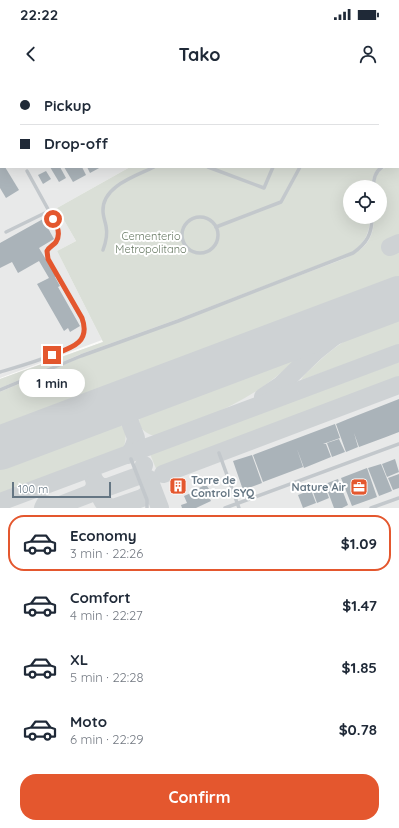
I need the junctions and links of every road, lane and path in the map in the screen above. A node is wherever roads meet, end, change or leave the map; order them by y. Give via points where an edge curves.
1 (152, 168) edge
2 (211, 168) edge
3 (299, 168) edge
4 (381, 168) edge
5 (273, 169) edge
6 (27, 171) dead end
7 (374, 180) edge
8 (49, 211) junction
9 (372, 224) edge
10 (216, 227) junction
11 (6, 232) dead end
12 (103, 250) dead end
13 (0, 372) edge
14 (0, 390) edge
15 (399, 444) edge
16 (219, 453) dead end
17 (131, 459) dead end
18 (399, 498) edge
19 (238, 503) junction
20 (147, 508) edge
21 (225, 508) edge
22 (239, 508) edge
23 (371, 508) edge

1 - 12 lane via 115,187 106,196 103,210 107,240
2 - 5 lane via 264,188
3 - 10 lane via 281,202
4 - 7 lane
6 - 8 lane
8 - 11 lane
8 - 13 lane via 58,232 56,242 47,251 48,259 82,318 84,333 78,343 65,350
9 - 14 lane via 368,239 353,253 82,356
10 - 10 lane via 206,218 200,217 188,222 182,234 186,247 198,254 210,251 218,240
15 - 19 lane
16 - 19 lane
17 - 20 lane via 147,500
18 - 23 lane
19 - 21 lane
19 - 22 lane

